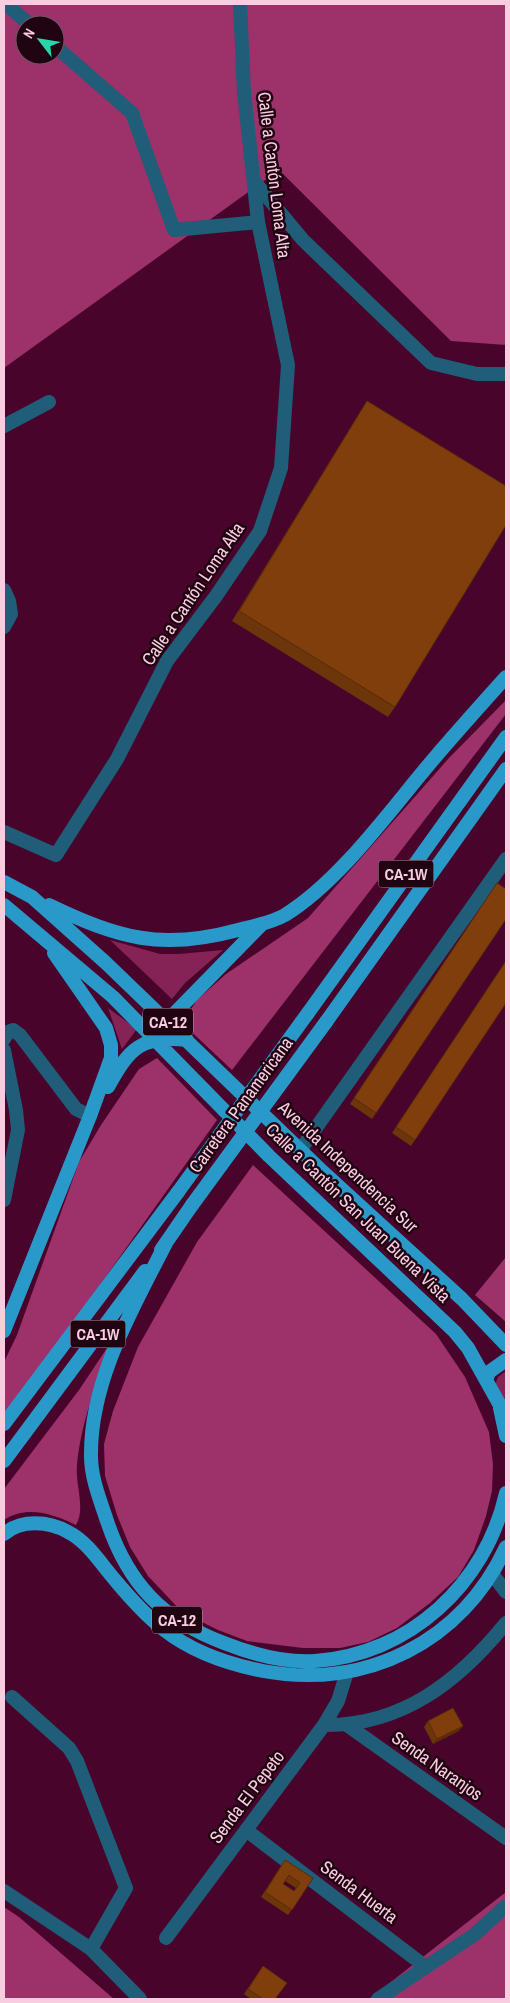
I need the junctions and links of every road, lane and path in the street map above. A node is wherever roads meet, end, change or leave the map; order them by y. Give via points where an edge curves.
1 (6, 4) edge
2 (240, 4) edge
3 (19, 15) edge
4 (65, 55) edge
5 (254, 181) junction
6 (258, 222) junction
7 (506, 374) edge
8 (49, 402) dead end
9 (4, 426) edge
10 (4, 590) edge
11 (4, 627) edge
12 (506, 677) edge
13 (506, 737) edge
14 (506, 769) edge
15 (4, 832) edge
16 (506, 859) edge
17 (4, 882) edge
18 (32, 898) junction
19 (4, 905) edge
20 (263, 924) junction
21 (44, 938) junction
22 (164, 1034) junction
23 (4, 1039) edge
24 (4, 1050) edge
25 (90, 1116) junction
26 (301, 1149) junction
27 (72, 1156) junction
28 (4, 1200) edge
29 (166, 1243) junction
30 (4, 1331) edge
31 (506, 1345) edge
32 (506, 1360) edge
33 (486, 1380) junction
34 (503, 1410) edge
35 (4, 1424) edge
36 (506, 1436) edge
37 (4, 1461) edge
38 (506, 1493) edge
39 (4, 1534) edge
40 (506, 1547) edge
41 (493, 1575) junction
42 (506, 1592) edge
43 (506, 1623) edge
44 (347, 1672) junction
45 (12, 1697) dead end
46 (324, 1725) junction
47 (347, 1725) junction
48 (246, 1830) junction
49 (506, 1838) edge
50 (4, 1891) edge
51 (506, 1906) edge
52 (166, 1938) dead end
53 (91, 1949) junction
54 (426, 1967) junction
55 (140, 1999) edge
56 (378, 1999) edge

1 - 3 street
2 - 5 street, Calle a Cantón Loma Alta
4 - 6 street via 132,113 174,230
5 - 6 street, Calle a Cantón Loma Alta
5 - 7 street via 304,240 431,363 477,374
6 - 15 street, Calle a Cantón Loma Alta via 288,365 281,468 260,531 167,661 117,759 56,855
8 - 9 street
10 - 11 street via 11,614
12 - 20 highway via 337,870 284,915
13 - 35 highway, Carretera Panamericana / CA-1W, bridge via 178,1192
14 - 29 highway, Carretera Panamericana / CA-1W, bridge
16 - 26 street
17 - 18 highway, Avenida Independencia Sur / CA-12
18 - 20 highway via 92,926 136,939 157,941 202,937
18 - 22 highway, Avenida Independencia Sur / CA-12 via 100,957
19 - 21 highway, CA-12
20 - 22 highway via 172,1016
21 - 22 highway, CA-12
21 - 25 highway via 97,1012 111,1045 109,1067
22 - 26 highway, Avenida Independencia Sur / CA-12 via 187,1040
22 - 27 highway via 133,1052 120,1066
22 - 33 highway, Calle a Cantón San Juan Buena Vista / CA-12 via 170,1054 269,1156 455,1332
23 - 25 street via 8,1032 14,1030 20,1035 76,1109
24 - 28 street via 18,1130
25 - 27 highway
26 - 31 highway, Avenida Independencia Sur / CA-12 via 462,1299
27 - 30 highway
29 - 37 highway, Carretera Panamericana / CA-1W
29 - 38 highway, CA-12 via 112,1356 95,1417 91,1457 100,1499 119,1552 145,1593 163,1610 191,1629 247,1652 313,1661 357,1654 415,1628 447,1602 480,1561
32 - 33 highway via 489,1372
33 - 34 highway, Calle a Cantón San Juan Buena Vista / CA-12
34 - 36 highway, CA-12
39 - 44 highway, CA-12 via 23,1524 40,1523 70,1532 141,1610 183,1642 214,1658 240,1667 303,1676
40 - 41 highway, CA-12
41 - 42 street
41 - 44 highway, CA-12 via 474,1598 425,1642 371,1667
43 - 47 street via 470,1661 434,1690 388,1716
44 - 46 street, Senda El Pepeto via 338,1701
45 - 53 street via 69,1748 77,1761 126,1888
46 - 47 street
46 - 48 street, Senda El Pepeto
47 - 49 street, Senda Naranjos
48 - 52 street, Senda El Pepeto
48 - 54 street, Senda Huerta
50 - 53 street
51 - 54 street via 474,1935
53 - 55 street
54 - 56 street

